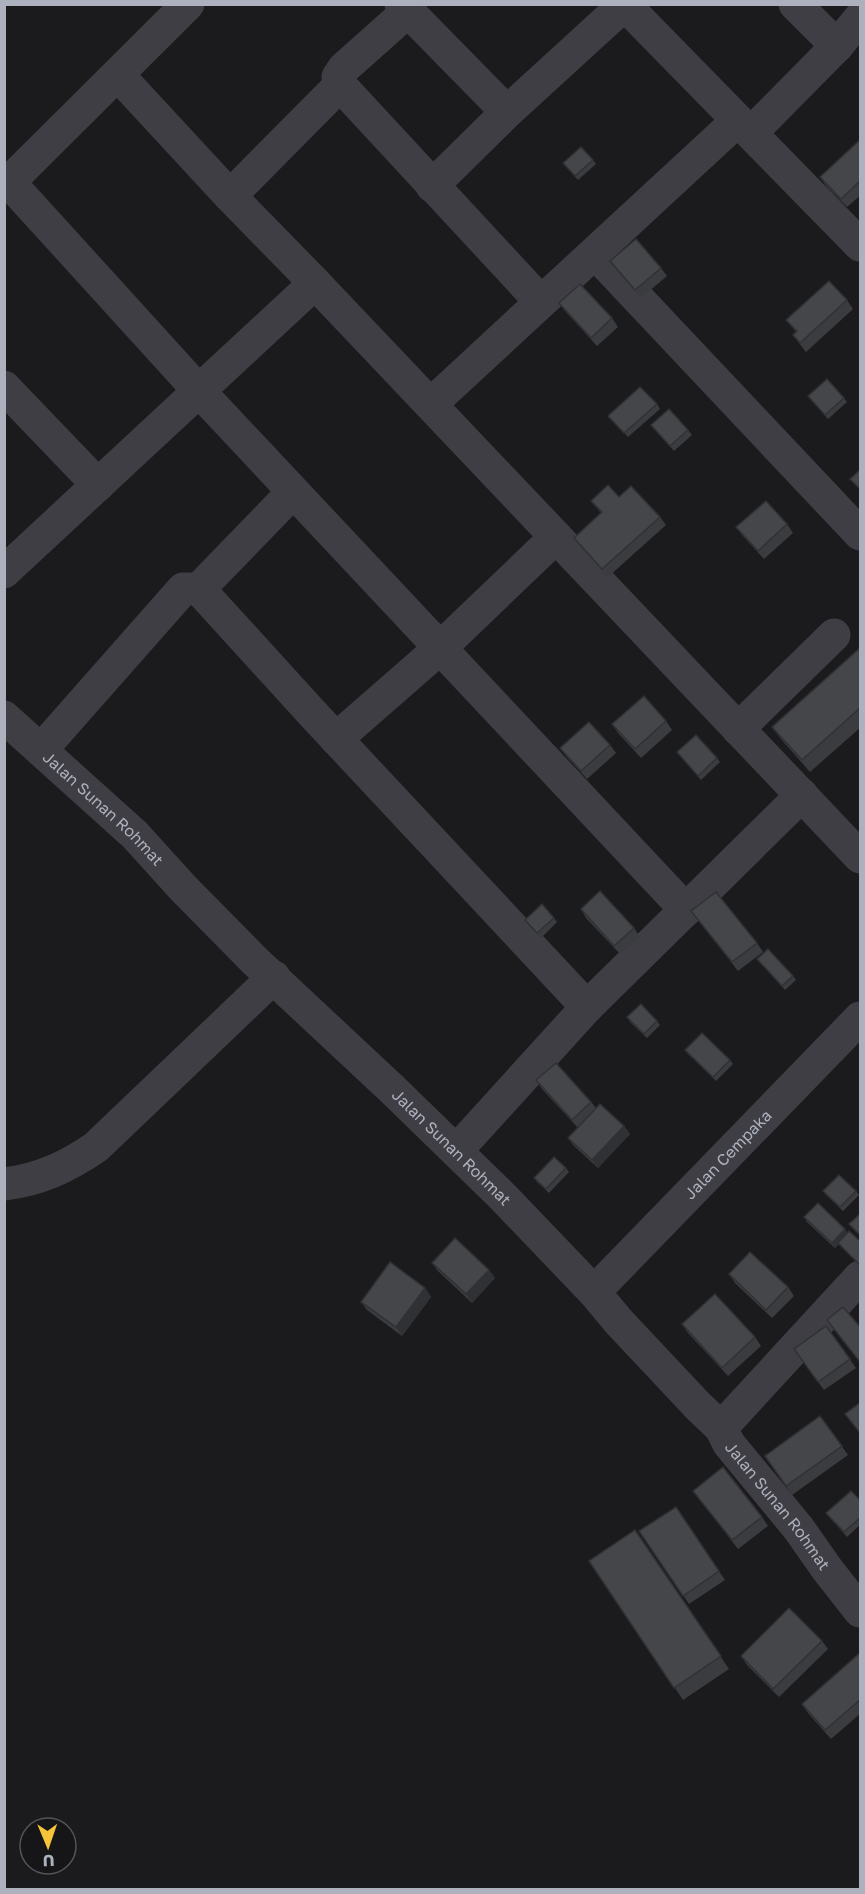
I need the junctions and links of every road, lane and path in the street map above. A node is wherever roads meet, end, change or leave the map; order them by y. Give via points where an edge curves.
1 (188, 4) edge
2 (795, 4) edge
3 (624, 5) edge
4 (405, 8) edge
5 (861, 18) edge
6 (837, 46) junction
7 (118, 75) junction
8 (340, 85) junction
9 (507, 112) junction
10 (744, 127) junction
11 (7, 185) edge
12 (432, 186) junction
13 (231, 196) junction
14 (861, 245) edge
15 (595, 253) junction
16 (315, 283) junction
17 (541, 302) junction
18 (4, 387) edge
19 (199, 391) junction
20 (431, 404) junction
21 (98, 484) junction
22 (293, 492) junction
23 (861, 534) edge
24 (556, 537) junction
25 (4, 572) edge
26 (199, 589) junction
27 (834, 635) dead end
28 (439, 649) junction
29 (4, 717) edge
30 (738, 729) junction
31 (336, 739) junction
32 (41, 750) junction
33 (802, 795) junction
34 (861, 857) edge
35 (686, 910) junction
36 (274, 977) junction
37 (588, 1007) junction
38 (861, 1018) edge
39 (457, 1150) junction
40 (4, 1184) edge
41 (858, 1286) edge
42 (594, 1292) junction
43 (721, 1428) junction
44 (861, 1611) edge

1 - 7 street
2 - 6 street
3 - 9 street
3 - 10 street
4 - 8 street via 344,68 338,77
4 - 9 street
5 - 6 street
6 - 10 street
7 - 11 street
7 - 13 street
8 - 12 street
8 - 13 street
9 - 12 street
10 - 14 street
10 - 15 street
11 - 19 street
12 - 17 street
13 - 16 street
15 - 17 street
15 - 23 street
16 - 19 street
16 - 20 street
17 - 20 street
18 - 21 street
19 - 21 street
19 - 22 street
20 - 24 street
21 - 25 street
22 - 26 street
22 - 28 street
24 - 28 street
24 - 30 street
26 - 31 street
26 - 32 street via 183,589
27 - 30 street
28 - 31 street
28 - 35 street
29 - 32 street, Jalan Sunan Rohmat
30 - 33 street
31 - 37 street
32 - 36 street, Jalan Sunan Rohmat via 135,835
33 - 34 street
33 - 35 street
35 - 37 street
36 - 39 street, Jalan Sunan Rohmat
36 - 40 street via 96,1147 56,1171
37 - 39 street
38 - 42 street, Jalan Cempaka
39 - 42 street, Jalan Sunan Rohmat
41 - 43 street
42 - 43 street, Jalan Sunan Rohmat
43 - 44 street, Jalan Sunan Rohmat via 729,1444

